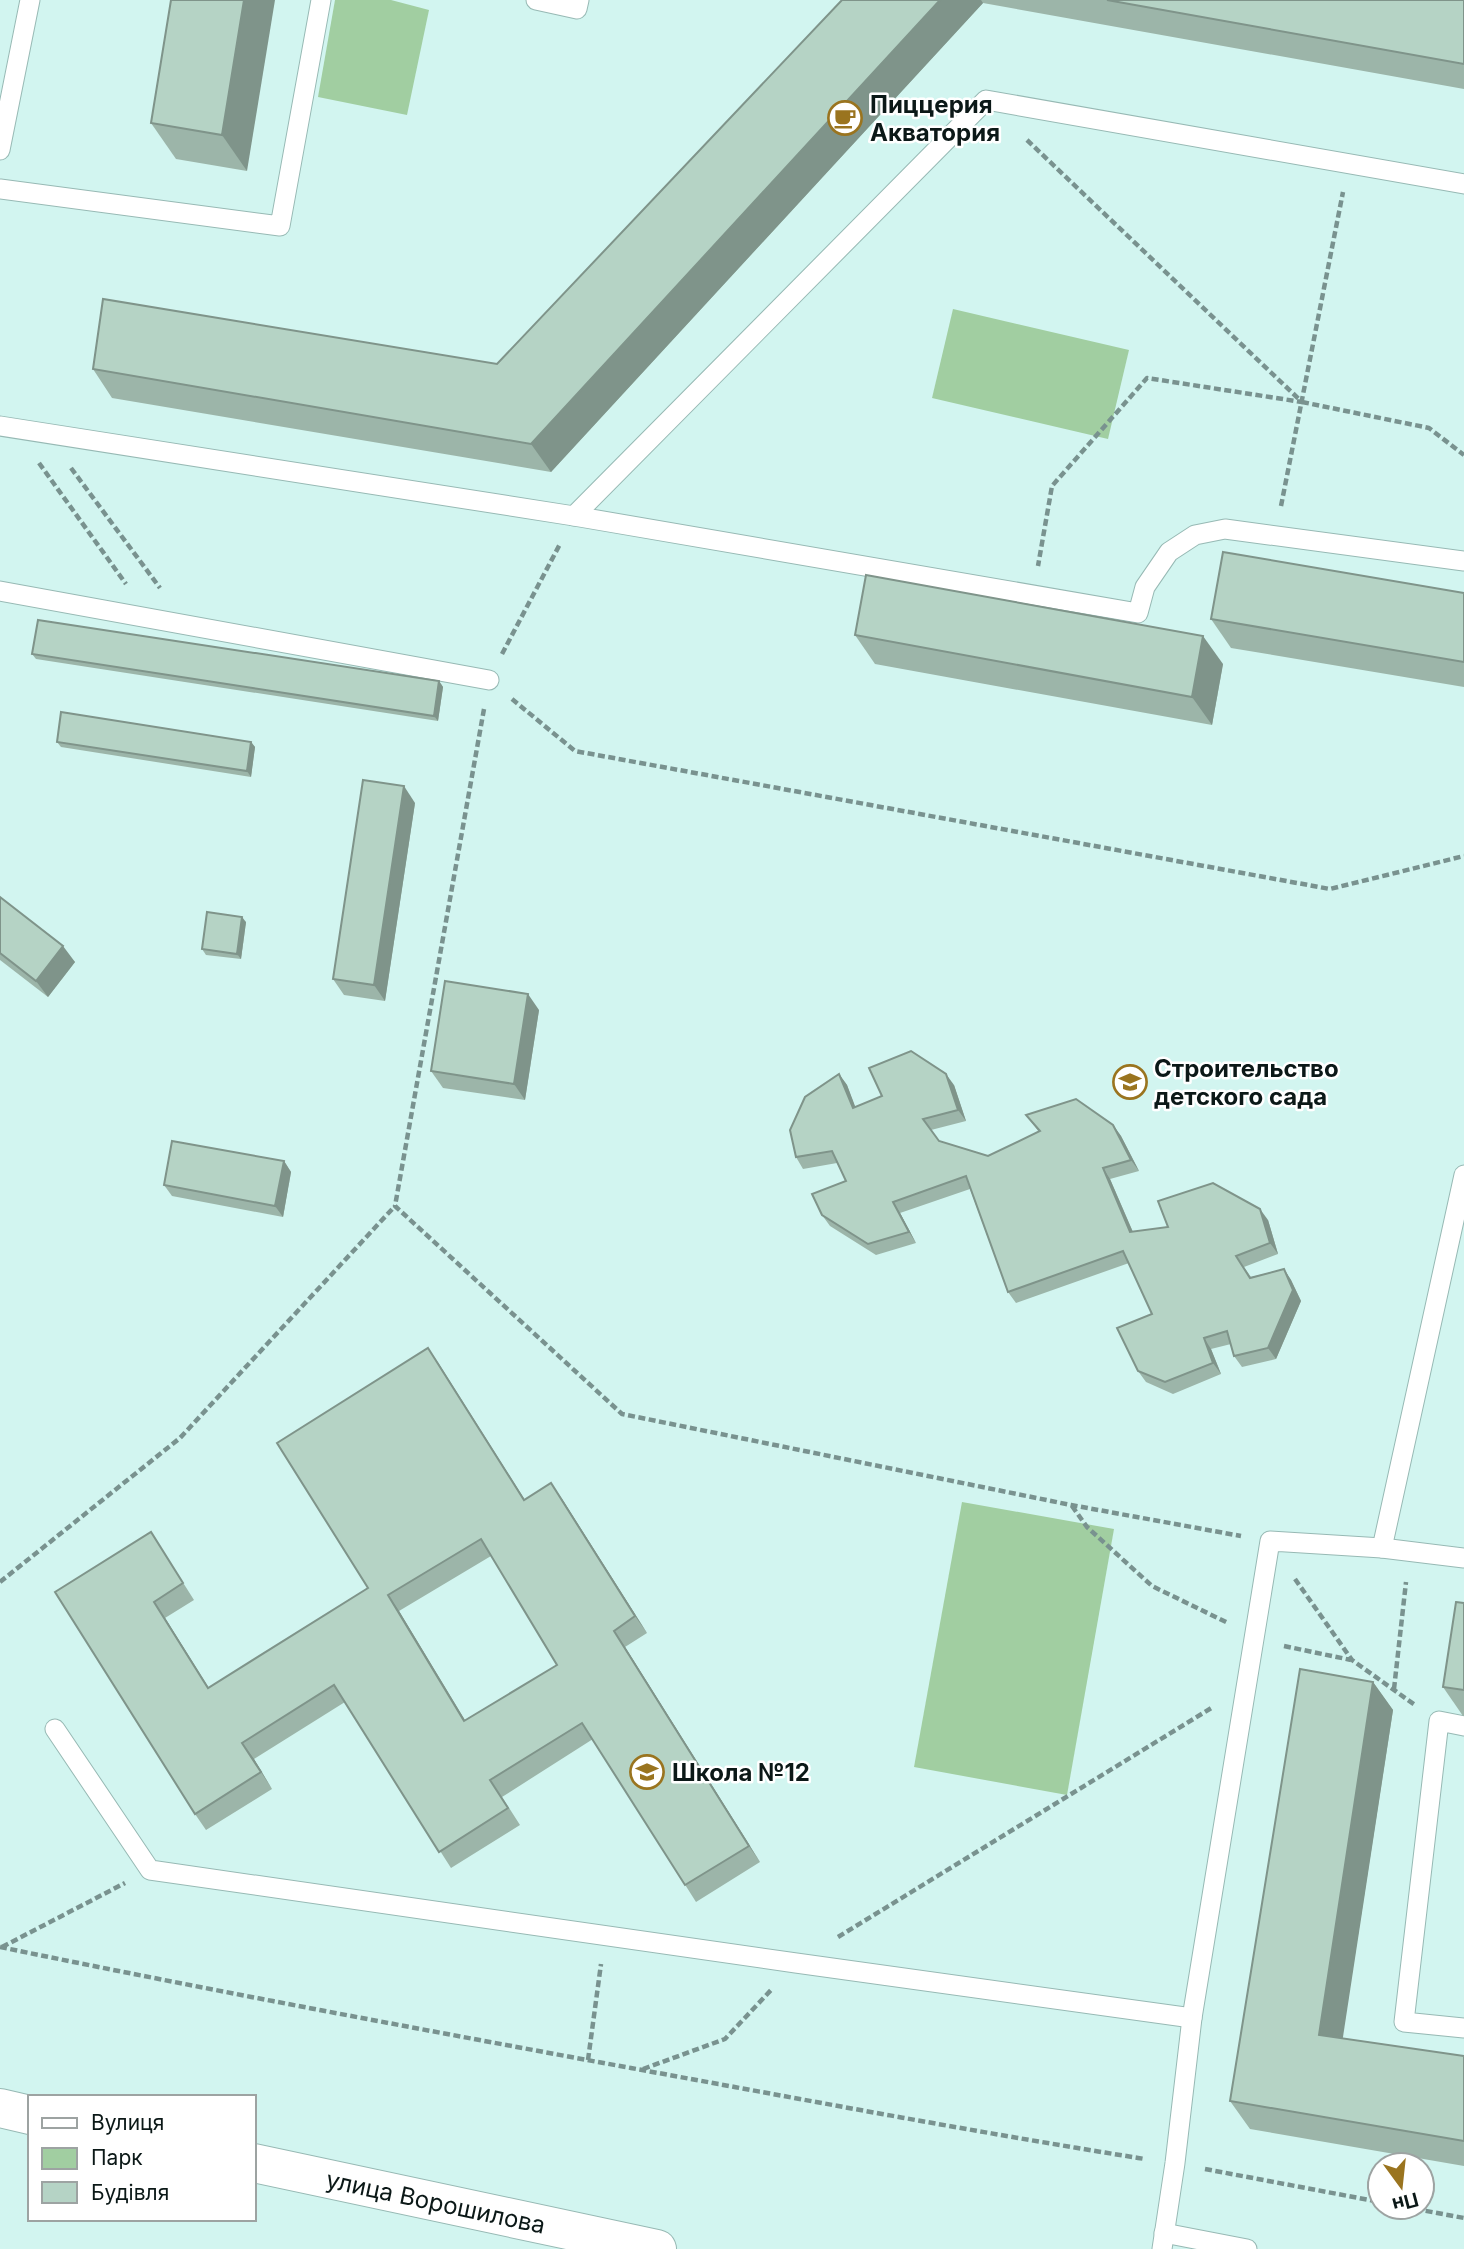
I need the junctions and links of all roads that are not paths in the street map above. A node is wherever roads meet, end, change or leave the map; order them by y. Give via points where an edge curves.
1 (30, 0) edge
2 (321, 0) edge
3 (536, 0) edge
4 (579, 0) edge
5 (0, 149) edge
6 (1464, 184) edge
7 (0, 190) edge
8 (7, 427) edge
9 (574, 516) junction
10 (1464, 561) edge
11 (0, 591) edge
12 (489, 680) road end
13 (1464, 1175) edge
14 (1456, 1248) edge
15 (1382, 1548) junction
16 (1464, 1558) edge
17 (1464, 1726) edge
18 (55, 1729) dead end
19 (1192, 2018) junction
20 (1464, 2028) edge
21 (0, 2108) edge
22 (28, 2115) edge
23 (256, 2163) edge
24 (1163, 2241) edge
25 (657, 2249) edge
26 (1247, 2249) edge

1 - 5 lane
2 - 7 lane via 280,226
3 - 4 lane via 577,9
6 - 9 lane via 986,100
8 - 9 lane
9 - 10 lane via 1139,613 1145,587 1169,552 1195,535 1225,529
11 - 12 lane
13 - 14 lane
14 - 15 lane
15 - 16 lane
15 - 19 lane via 1270,1541
17 - 20 lane via 1439,1721 1404,2022
18 - 19 lane via 150,1870
19 - 24 lane
21 - 22 main road
23 - 25 main road, улица Ворошилова
24 - 26 lane

